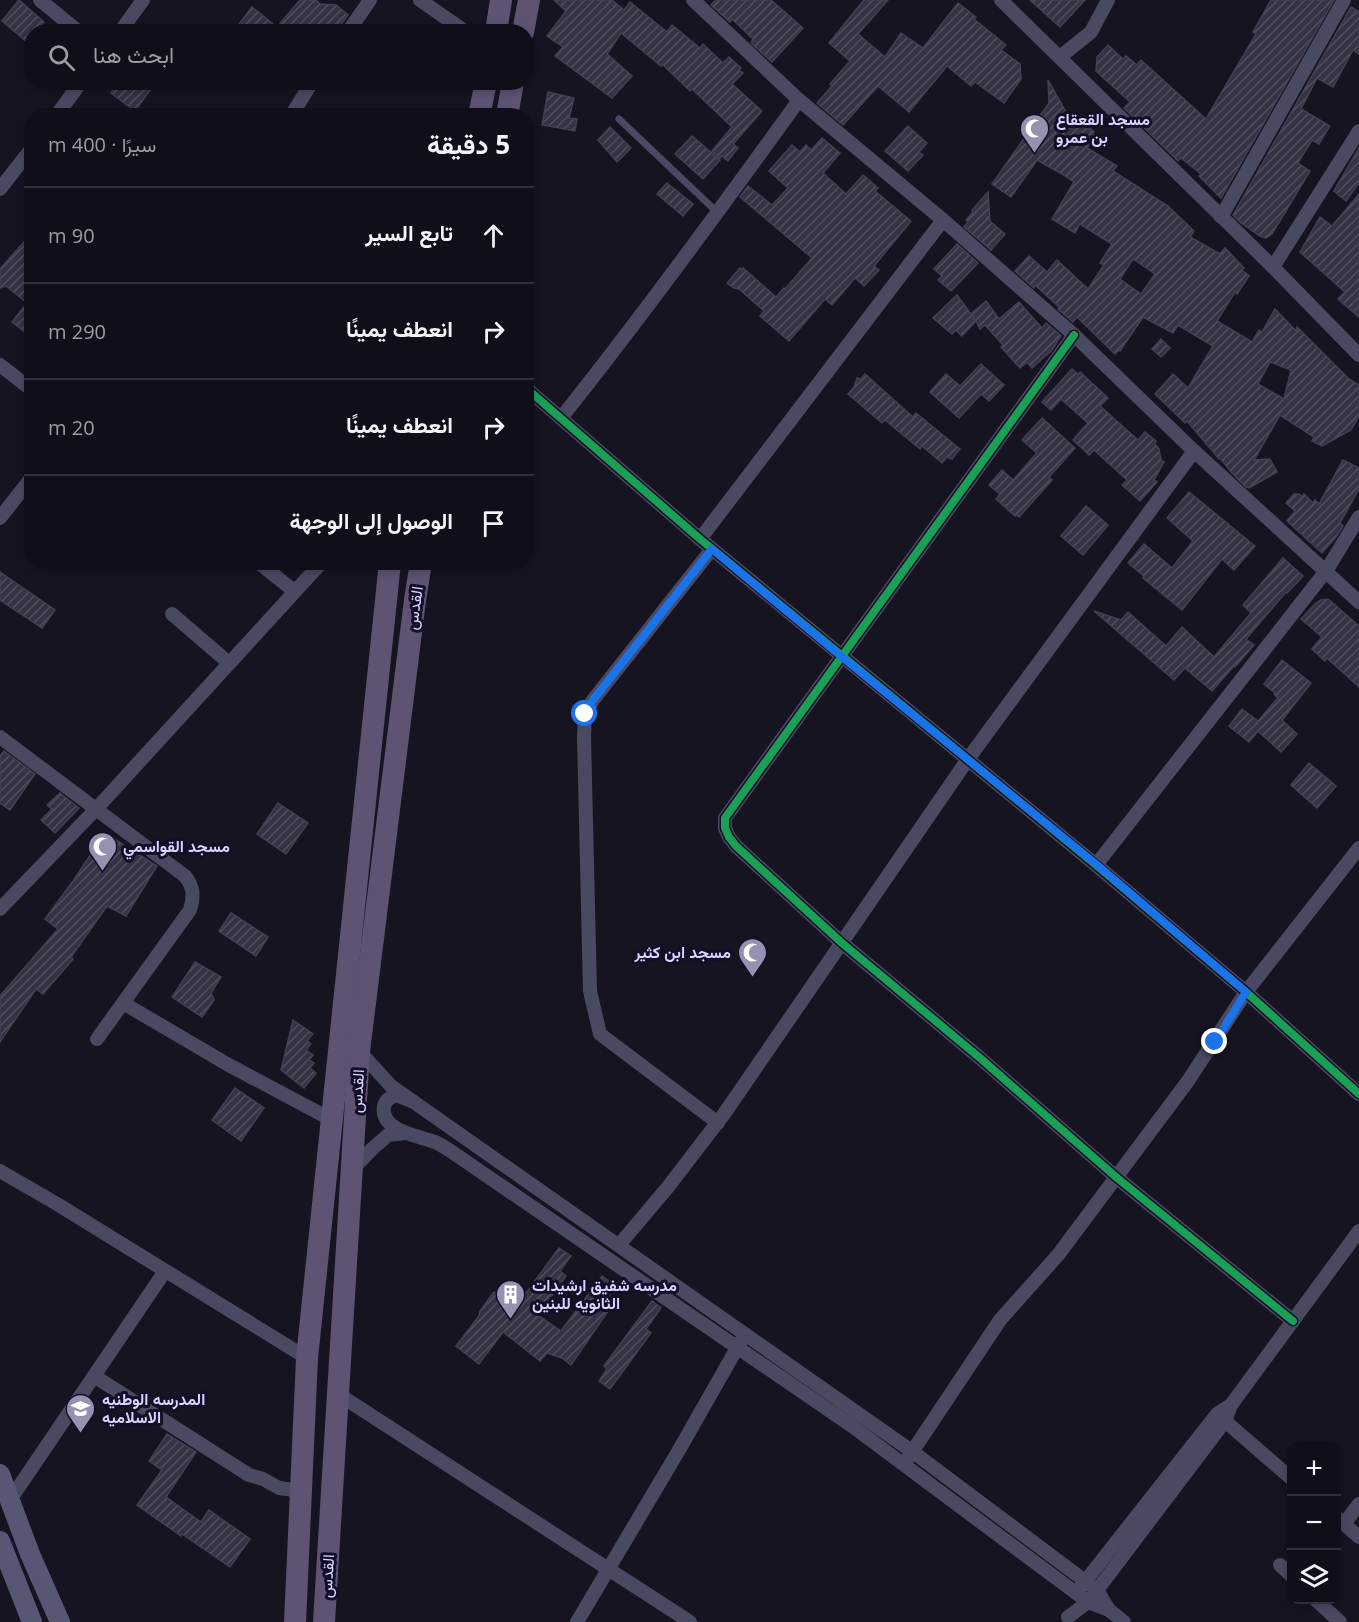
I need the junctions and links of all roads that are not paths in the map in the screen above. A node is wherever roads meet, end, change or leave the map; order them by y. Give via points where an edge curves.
1 (40, 0) edge
2 (143, 0) edge
3 (370, 0) edge
4 (420, 0) edge
5 (501, 0) edge
6 (530, 0) edge
7 (693, 0) edge
8 (1001, 0) edge
9 (1108, 0) edge
10 (1344, 0) edge
11 (69, 24) edge
12 (126, 24) edge
13 (354, 24) edge
14 (454, 24) edge
15 (497, 24) edge
16 (525, 24) edge
17 (1060, 57) junction
18 (75, 90) edge
19 (307, 90) edge
20 (484, 90) edge
21 (512, 90) edge
22 (798, 100) junction
23 (62, 108) edge
24 (296, 108) edge
25 (481, 108) edge
26 (508, 108) edge
27 (619, 120) dead end
28 (1359, 131) edge
29 (24, 158) edge
30 (0, 189) edge
31 (718, 213) junction
32 (1221, 216) junction
33 (944, 220) junction
34 (1273, 267) junction
35 (1074, 335) junction
36 (1359, 354) edge
37 (0, 365) edge
38 (24, 384) edge
39 (534, 395) edge
40 (561, 418) junction
41 (1194, 451) junction
42 (24, 488) edge
43 (1359, 517) edge
44 (0, 519) edge
45 (700, 539) junction
46 (712, 549) junction
47 (268, 570) edge
48 (314, 570) edge
49 (389, 570) edge
50 (420, 570) edge
51 (1326, 571) junction
52 (294, 591) junction
53 (1359, 602) edge
54 (172, 614) dead end
55 (842, 657) junction
56 (230, 663) junction
57 (0, 737) edge
58 (968, 759) junction
59 (97, 808) junction
60 (1359, 848) edge
61 (1096, 864) junction
62 (0, 909) edge
63 (842, 943) junction
64 (1246, 992) junction
65 (123, 1003) junction
66 (97, 1039) dead end
67 (359, 1051) junction
68 (1359, 1094) edge
69 (414, 1102) junction
70 (332, 1120) junction
71 (718, 1123) junction
72 (405, 1133) junction
73 (353, 1169) junction
74 (0, 1171) edge
75 (1116, 1177) junction
76 (1359, 1231) edge
77 (620, 1245) junction
78 (165, 1271) junction
79 (1293, 1321) junction
80 (745, 1334) junction
81 (737, 1347) junction
82 (307, 1358) junction
83 (94, 1376) junction
84 (338, 1394) junction
85 (1232, 1406) junction
86 (1225, 1421) junction
87 (913, 1452) junction
88 (904, 1463) junction
89 (0, 1474) edge
90 (1287, 1475) edge
91 (302, 1491) junction
92 (10, 1500) junction
93 (1359, 1504) edge
94 (1341, 1520) edge
95 (1341, 1522) edge
96 (1359, 1537) edge
97 (0, 1541) edge
98 (1280, 1565) dead end
99 (608, 1570) junction
100 (1287, 1571) edge
101 (1085, 1581) junction
102 (1097, 1590) junction
103 (1076, 1593) junction
104 (1088, 1602) junction
105 (1321, 1604) edge
106 (1109, 1610) junction
107 (1066, 1619) edge
108 (32, 1622) edge
109 (60, 1622) edge
110 (296, 1622) edge
111 (324, 1622) edge
112 (577, 1622) edge
113 (690, 1622) edge
114 (1124, 1622) edge
115 (1340, 1622) edge

1 - 11 street
2 - 12 street
3 - 13 street
4 - 14 street
5 - 15 main road
6 - 16 main road
7 - 22 street
8 - 17 street
9 - 17 street via 1091,32
10 - 32 street
17 - 32 street
18 - 23 street
19 - 24 street
20 - 25 main road
21 - 26 main road
22 - 31 street
22 - 33 street
27 - 31 lane
28 - 34 street
29 - 30 street
31 - 40 street
32 - 34 street
33 - 35 street
33 - 45 street
34 - 36 street
35 - 41 street
35 - 55 street
37 - 38 street
39 - 40 street
40 - 45 street
41 - 51 street
41 - 58 street
42 - 44 street
43 - 51 street
45 - 46 street
46 - 55 street
46 - 71 street via 593,700 585,714 584,737 590,991 600,1034
47 - 52 street
48 - 52 street
49 - 70 main road, القدس
50 - 67 main road, القدس
51 - 53 street
51 - 61 street
52 - 56 street
54 - 56 street
55 - 58 street
55 - 63 street via 725,818 729,837 746,856
56 - 59 street
57 - 59 street
58 - 61 street
58 - 63 street
59 - 62 street
59 - 65 street via 185,876 193,892 190,910
60 - 64 street
61 - 64 street
63 - 71 street
63 - 75 street
64 - 68 street
64 - 75 street via 1188,1081
65 - 66 street
65 - 70 street
67 - 69 street via 392,1086
67 - 73 main road, القدس
69 - 72 street via 396,1095 384,1106 391,1125
69 - 77 street
70 - 82 main road, القدس
71 - 77 street
72 - 73 street via 388,1135
72 - 81 street via 431,1140 455,1154
73 - 84 main road, القدس
74 - 78 street
75 - 79 street
75 - 87 street via 1058,1255 1000,1320
76 - 79 street
77 - 80 street
78 - 82 street
78 - 83 street
79 - 85 street
80 - 81 street
80 - 87 street
81 - 88 street
81 - 99 street
82 - 91 main road, القدس
83 - 91 street via 249,1475 279,1488
83 - 92 street
84 - 99 street
84 - 111 main road, القدس
85 - 86 street
85 - 101 street via 1217,1414
86 - 90 street
86 - 102 street
87 - 88 street
87 - 101 street
88 - 103 street
89 - 92 main road
91 - 110 main road, القدس
92 - 109 main road
93 - 94 street
95 - 96 street
97 - 108 main road
98 - 100 street
99 - 112 street
99 - 113 street
101 - 102 street
101 - 103 street
102 - 104 street
102 - 106 street
103 - 104 street
103 - 107 street
104 - 106 street
104 - 107 street
105 - 115 street
106 - 114 street

